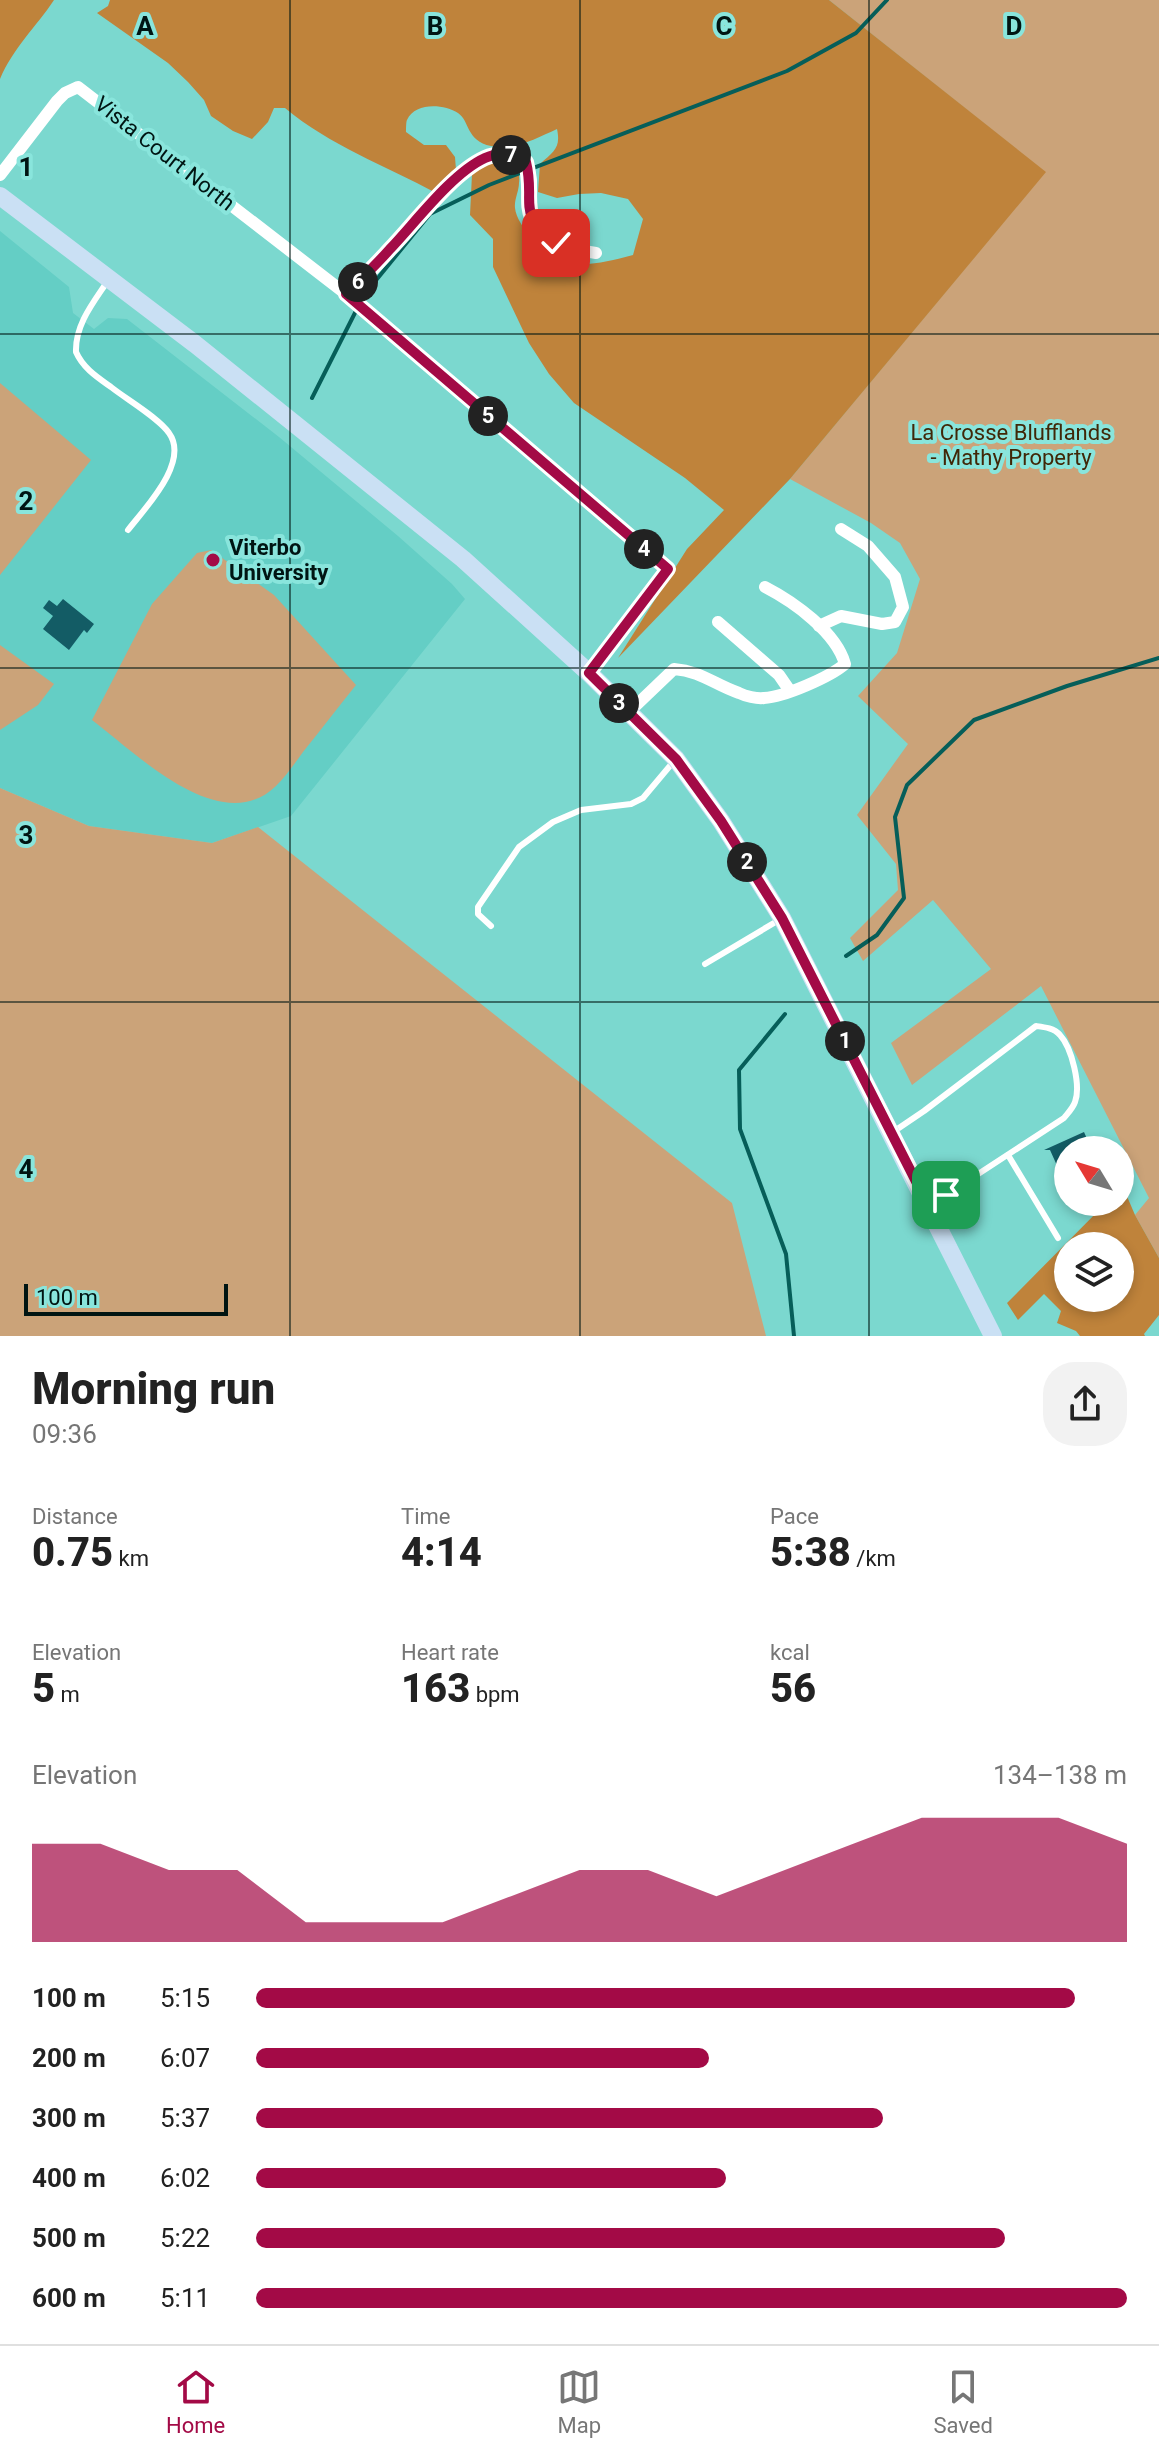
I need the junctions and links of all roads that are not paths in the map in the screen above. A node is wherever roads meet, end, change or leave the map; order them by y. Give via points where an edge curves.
1 (0, 175) edge
2 (0, 196) edge
3 (596, 253) dead end
4 (109, 279) junction
5 (346, 294) junction
6 (841, 529) dead end
7 (128, 530) dead end
8 (765, 587) dead end
9 (718, 622) dead end
10 (819, 626) junction
11 (589, 673) junction
12 (790, 691) junction
13 (629, 712) junction
14 (676, 759) junction
15 (782, 918) junction
16 (491, 926) dead end
17 (705, 964) dead end
18 (892, 1133) junction
19 (1008, 1155) junction
20 (928, 1205) junction
21 (1054, 1232) edge
22 (993, 1336) edge

1 - 5 street, Vista Court North via 57,101 78,87
2 - 4 main road
3 - 5 street via 571,249 540,231 530,216 526,162 495,155 470,167 448,187
4 - 7 lane via 82,322 76,352 90,371 169,432 175,451 166,479
4 - 11 main road via 463,559
5 - 11 street via 668,569
6 - 10 street via 868,546 895,577 903,607 895,622 841,616
8 - 10 street
9 - 12 street
10 - 12 street via 841,649 845,664 834,674
11 - 13 main road
12 - 13 street via 764,698 739,693 691,670 674,669
13 - 14 main road
14 - 15 main road
14 - 16 lane via 643,798 581,810 553,822 519,847 478,907
15 - 17 lane
15 - 18 main road
18 - 19 lane via 1036,1026 1049,1028 1069,1052 1078,1091 1074,1106
18 - 20 main road
19 - 20 lane
19 - 21 lane
20 - 22 main road

